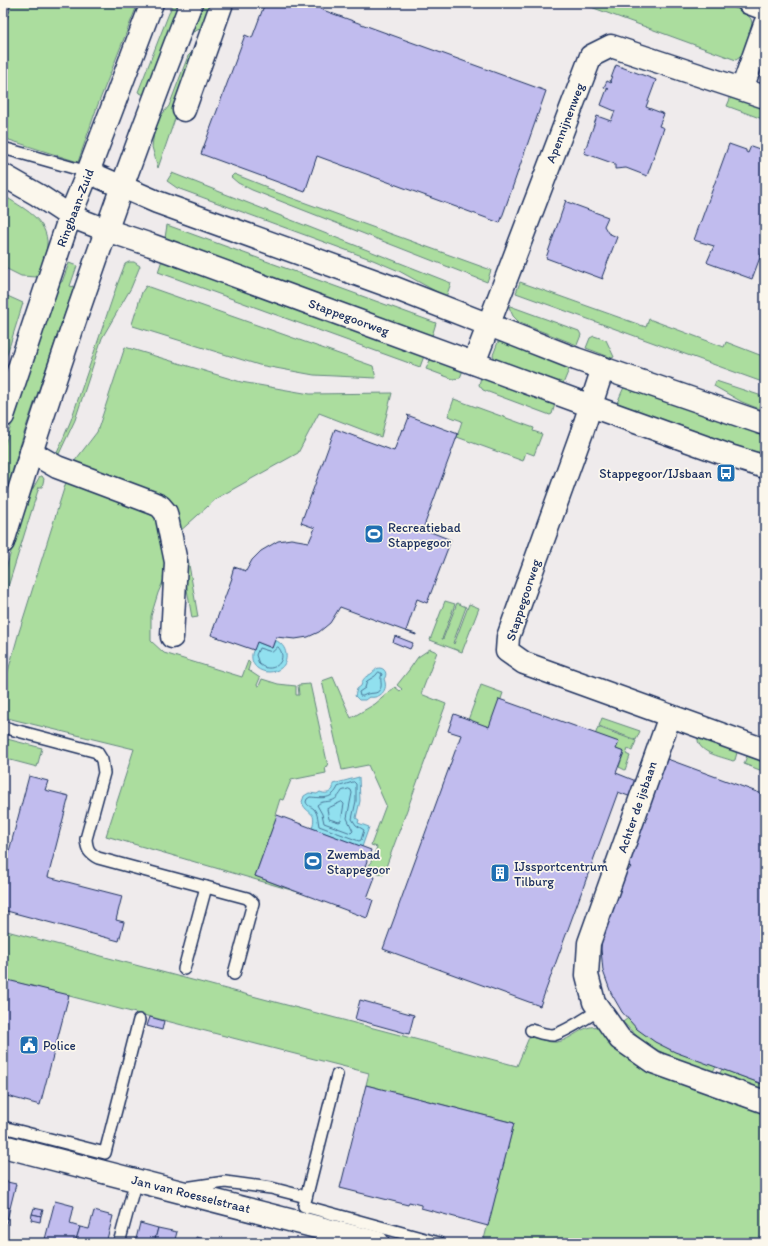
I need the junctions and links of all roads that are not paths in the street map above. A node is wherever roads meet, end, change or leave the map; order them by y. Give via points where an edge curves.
1 (152, 3) edge
2 (190, 3) edge
3 (222, 3) edge
4 (749, 3) edge
5 (765, 9) edge
6 (765, 24) edge
7 (209, 37) junction
8 (174, 45) junction
9 (742, 89) junction
10 (765, 97) edge
11 (184, 110) dead end
12 (3, 148) edge
13 (88, 172) junction
14 (3, 175) edge
15 (122, 186) junction
16 (70, 216) junction
17 (106, 230) junction
18 (489, 325) junction
19 (474, 363) junction
20 (604, 368) junction
21 (591, 406) junction
22 (3, 416) edge
23 (765, 424) edge
24 (31, 452) junction
25 (765, 467) edge
26 (3, 542) edge
27 (172, 637) dead end
28 (670, 716) junction
29 (3, 727) edge
30 (765, 750) edge
31 (206, 887) junction
32 (184, 969) dead end
33 (234, 974) dead end
34 (600, 1010) junction
35 (139, 1020) dead end
36 (531, 1030) dead end
37 (337, 1075) dead end
38 (765, 1102) edge
39 (3, 1127) edge
40 (3, 1146) edge
41 (136, 1180) junction
42 (176, 1190) junction
43 (306, 1197) junction
44 (346, 1239) edge
45 (119, 1243) edge
46 (378, 1243) edge
47 (439, 1243) edge

1 - 13 street, Ringbaan-Zuid
2 - 8 street
3 - 7 street
4 - 5 street
6 - 9 street
7 - 8 street
7 - 11 street
8 - 15 street
9 - 10 street, Apennijnenweg
9 - 18 street, Apennijnenweg via 611,46 591,56
12 - 13 lane
13 - 15 street
13 - 16 street, Ringbaan-Zuid
14 - 16 street, Stappegoorweg
15 - 17 street
15 - 18 street via 157,202
16 - 17 street, Stappegoorweg
16 - 22 street, Ringbaan-Zuid
17 - 19 street, Stappegoorweg
17 - 24 street
18 - 19 street, Apennijnenweg
18 - 20 street
19 - 21 street, Stappegoorweg
20 - 21 street, Stappegoorweg
20 - 23 street
21 - 25 street, Stappegoorweg
21 - 28 street, Stappegoorweg via 508,637 507,651 524,663
24 - 26 street
24 - 27 street via 57,467 154,503 166,513 176,562
28 - 30 street
28 - 34 street, Achter de ijsbaan via 589,943 587,975 594,1002
29 - 31 lane via 96,752 102,760 104,773 86,839 86,848 90,854
31 - 32 lane
31 - 33 lane via 247,898 253,903
34 - 36 lane via 554,1035
34 - 38 street, Achter de ijsbaan via 620,1038 653,1062
35 - 39 lane via 105,1153
37 - 43 lane
40 - 41 street, Jan van Roesselstraat
41 - 42 street, Jan van Roesselstraat
41 - 45 lane
42 - 43 lane via 225,1182 271,1188
42 - 44 street, Jan van Roesselstraat
43 - 47 lane via 304,1206
44 - 46 street, Jan van Roesselstraat

